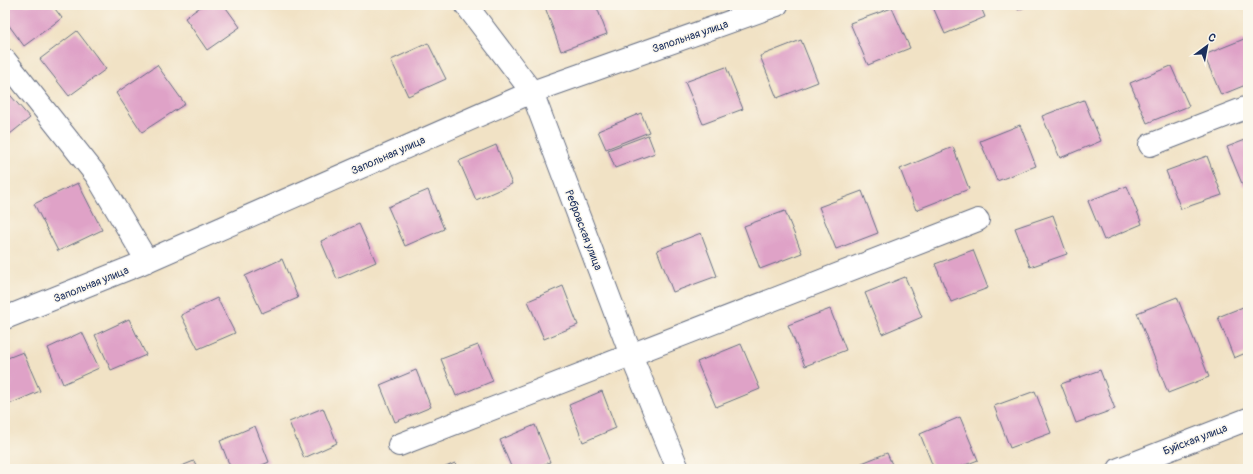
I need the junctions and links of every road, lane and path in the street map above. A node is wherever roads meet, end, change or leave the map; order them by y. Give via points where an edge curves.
1 (466, 5) edge
2 (777, 5) edge
3 (5, 60) edge
4 (532, 92) junction
5 (1248, 107) edge
6 (1150, 145) dead end
7 (978, 220) dead end
8 (147, 261) junction
9 (5, 318) edge
10 (631, 355) junction
11 (1248, 418) edge
12 (399, 445) dead end
13 (678, 469) edge
14 (1119, 469) edge

1 - 4 street, Ребровская улица
2 - 4 street, Запольная улица
3 - 8 street via 96,175
4 - 8 street, Запольная улица
4 - 10 street, Ребровская улица
5 - 6 street
7 - 10 street
8 - 9 street, Запольная улица
10 - 12 street
10 - 13 street, Ребровская улица
11 - 14 street, Буйская улица

